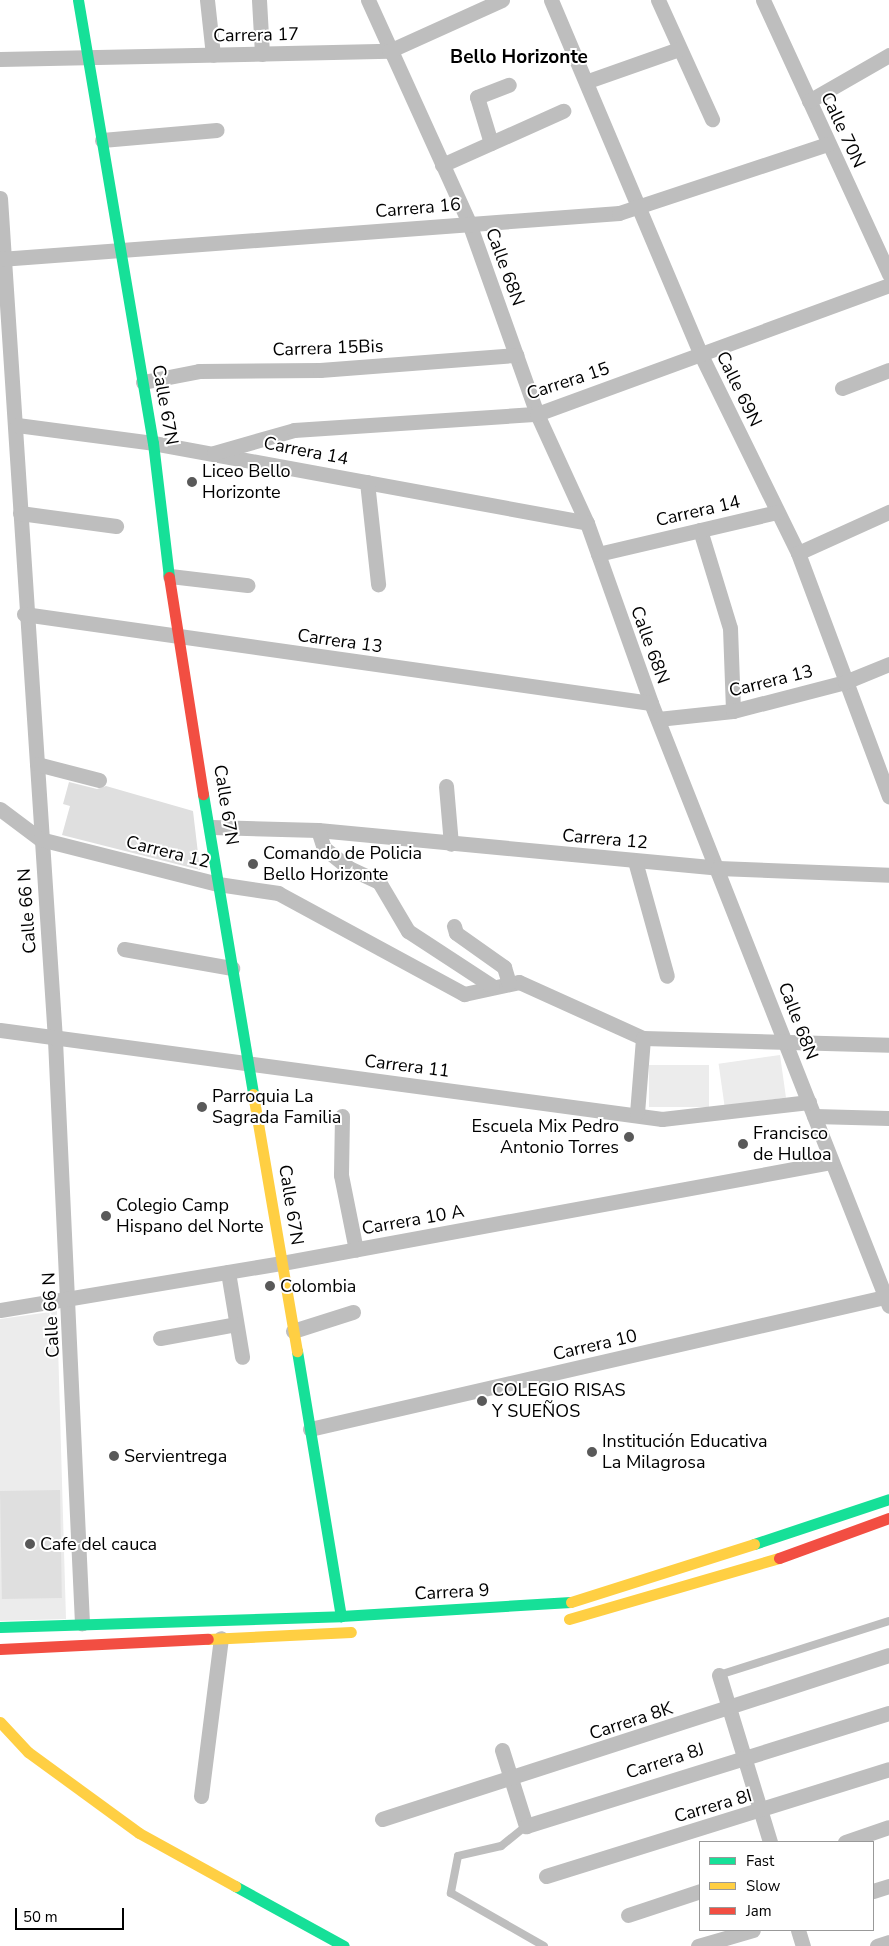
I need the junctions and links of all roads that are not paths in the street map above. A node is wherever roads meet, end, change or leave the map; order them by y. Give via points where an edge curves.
1 (78, 0) edge
2 (206, 0) edge
3 (259, 0) edge
4 (368, 0) edge
5 (502, 0) edge
6 (551, 0) edge
7 (658, 0) edge
8 (763, 0) edge
9 (679, 49) junction
10 (389, 51) junction
11 (262, 54) junction
12 (213, 55) junction
13 (889, 55) edge
14 (88, 57) junction
15 (0, 59) edge
16 (588, 81) junction
17 (509, 84) dead end
18 (809, 101) junction
19 (563, 111) dead end
20 (712, 119) dead end
21 (217, 130) dead end
22 (102, 140) junction
23 (491, 143) junction
24 (828, 144) junction
25 (442, 165) junction
26 (0, 198) edge
27 (638, 206) junction
28 (469, 223) junction
29 (120, 252) junction
30 (1, 258) edge
31 (889, 274) edge
32 (889, 285) edge
33 (516, 355) junction
34 (701, 355) junction
35 (889, 370) edge
36 (143, 382) junction
37 (842, 388) dead end
38 (537, 414) junction
39 (18, 425) junction
40 (154, 443) junction
41 (214, 453) junction
42 (368, 482) junction
43 (778, 512) junction
44 (889, 512) edge
45 (20, 513) junction
46 (587, 523) junction
47 (116, 526) dead end
48 (700, 530) junction
49 (598, 554) junction
50 (798, 554) junction
51 (170, 576) junction
52 (378, 584) dead end
53 (247, 585) dead end
54 (24, 614) junction
55 (177, 638) junction
56 (889, 664) edge
57 (845, 682) junction
58 (652, 703) junction
59 (733, 711) junction
60 (658, 719) junction
61 (37, 764) junction
62 (99, 780) dead end
63 (446, 786) dead end
64 (889, 796) edge
65 (0, 809) edge
66 (211, 827) junction
67 (318, 830) junction
68 (40, 839) junction
69 (451, 844) junction
70 (635, 861) junction
71 (718, 868) junction
72 (889, 874) edge
73 (218, 884) junction
74 (454, 926) dead end
75 (124, 949) dead end
76 (232, 968) junction
77 (667, 976) dead end
78 (509, 983) junction
79 (492, 986) junction
80 (0, 1030) edge
81 (643, 1038) junction
82 (54, 1040) junction
83 (786, 1041) junction
84 (889, 1045) edge
85 (250, 1066) junction
86 (809, 1102) junction
87 (637, 1113) junction
88 (342, 1116) dead end
89 (814, 1116) junction
90 (889, 1118) edge
91 (832, 1162) junction
92 (356, 1250) junction
93 (282, 1263) junction
94 (228, 1272) junction
95 (69, 1298) junction
96 (888, 1300) edge
97 (0, 1310) edge
98 (353, 1312) dead end
99 (236, 1324) junction
100 (293, 1331) junction
101 (160, 1338) dead end
102 (242, 1357) dead end
103 (310, 1429) junction
104 (889, 1499) edge
105 (889, 1518) edge
106 (341, 1616) junction
107 (554, 1620) dead end
108 (889, 1621) edge
109 (82, 1623) junction
110 (0, 1627) edge
111 (362, 1631) dead end
112 (221, 1638) junction
113 (0, 1650) edge
114 (889, 1655) edge
115 (719, 1675) joint
116 (729, 1710) junction
117 (889, 1713) edge
118 (0, 1722) edge
119 (502, 1750) dead end
120 (743, 1755) junction
121 (889, 1769) edge
122 (512, 1778) junction
123 (201, 1796) dead end
124 (761, 1811) junction
125 (382, 1819) dead end
126 (526, 1826) junction
127 (889, 1827) edge
128 (770, 1841) edge
129 (848, 1841) edge
130 (546, 1876) dead end
131 (889, 1886) edge
132 (699, 1891) edge
133 (874, 1891) edge
134 (628, 1915) dead end
135 (750, 1931) edge
136 (798, 1931) edge
137 (889, 1942) edge
138 (344, 1946) edge
139 (544, 1946) edge
140 (698, 1946) edge
141 (803, 1946) edge
142 (877, 1946) edge

1 - 14 main road, Calle 67N
2 - 12 street
3 - 11 street
4 - 10 street, Calle 68N
5 - 10 street, Carrera 17
6 - 16 street, Calle 69N
7 - 9 street
8 - 18 street, Calle 70N
9 - 16 street
9 - 20 street
10 - 11 street, Carrera 17
10 - 25 street, Calle 68N
11 - 12 street, Carrera 17
12 - 14 street, Carrera 17
13 - 18 street
14 - 15 street, Carrera 17
14 - 22 main road, Calle 67N
16 - 27 street, Calle 69N
17 - 23 street via 477,97
18 - 24 street, Calle 70N
19 - 23 street
21 - 22 street
22 - 29 main road, Calle 67N
23 - 25 street
24 - 27 street, Carrera 16
24 - 31 street, Calle 70N
25 - 28 street, Calle 68N
26 - 30 street, Calle 66 N
27 - 28 street, Carrera 16 via 619,213
27 - 34 street, Calle 69N
28 - 29 street, Carrera 16
28 - 33 street, Calle 68N
29 - 30 street, Carrera 16
29 - 36 main road, Calle 67N
30 - 39 street, Calle 66 N
32 - 34 street, Carrera 15
33 - 36 street, Carrera 15Bis via 320,370 199,371
33 - 38 street, Calle 68N
34 - 38 street, Carrera 15
34 - 43 street, Calle 69N
35 - 37 street
36 - 40 main road, Calle 67N
38 - 41 street, Carrera 15 via 294,430
38 - 46 street, Calle 68N
39 - 40 street, Carrera 14
39 - 45 street, Calle 66 N
40 - 41 street, Carrera 14
40 - 51 main road, Calle 67N
41 - 42 street, Carrera 14
42 - 46 street, Carrera 14
42 - 52 street
43 - 48 street, Carrera 14
43 - 50 street, Calle 69N
44 - 50 street
45 - 47 street
45 - 54 street, Calle 66 N
46 - 49 street, Calle 68N
48 - 49 street, Carrera 14
48 - 59 street via 730,628
49 - 58 street, Calle 68N
50 - 57 street, Calle 69N
51 - 53 street
51 - 55 main road, Calle 67N
54 - 55 street, Carrera 13
54 - 61 street, Calle 66 N
55 - 58 street, Carrera 13
55 - 66 main road, Calle 67N
56 - 57 street, Carrera 13
57 - 59 street, Carrera 13
57 - 64 street, Calle 69N
58 - 60 street, Calle 68N
59 - 60 street, Carrera 13
60 - 71 street, Calle 68N
61 - 62 street
61 - 68 street, Calle 66 N
63 - 69 street
65 - 68 street, Carrera 12
66 - 67 street, Carrera 12
66 - 73 main road, Calle 67N
67 - 69 street, Carrera 12
67 - 79 street via 324,848 349,868 379,882 408,931
68 - 73 street, Carrera 12
68 - 82 street, Calle 66 N
69 - 70 street, Carrera 12
70 - 71 street, Carrera 12
70 - 77 street
71 - 72 street, Carrera 12
71 - 83 street, Calle 68N
73 - 76 main road, Calle 67N
73 - 79 street, Carrera 12 via 278,893 464,994
74 - 78 street via 456,933 504,967
75 - 76 street
76 - 85 main road, Calle 67N
78 - 79 street, Carrera 12
78 - 81 street, Carrera 12 via 518,982
80 - 82 street, Carrera 11
81 - 83 street, Carrera 12
81 - 87 street
82 - 85 street, Carrera 11
82 - 95 street, Calle 66 N
83 - 84 street
83 - 86 street, Calle 68N
85 - 87 street, Carrera 11
85 - 93 main road, Calle 67N
86 - 87 street, Carrera 11 via 662,1119
86 - 89 street, Calle 68N
88 - 92 street via 341,1175
89 - 90 street
89 - 91 street, Calle 68N
91 - 92 street, Carrera 10 A
91 - 96 street, Calle 68N
92 - 93 street, Carrera 10 A
93 - 94 street, Carrera 10 A
93 - 100 main road, Calle 67N
94 - 95 street, Carrera 10 A
94 - 99 street
95 - 97 street, Carrera 10 A
95 - 109 street, Calle 66 N
96 - 103 street, Carrera 10
98 - 100 street
99 - 101 street
99 - 102 street
100 - 103 main road, Calle 67N
103 - 106 main road, Calle 67N
104 - 106 main road, Carrera 9 via 594,1598
105 - 107 main road via 743,1570 600,1614
106 - 109 main road, Carrera 9
108 - 115 lane
109 - 110 main road, Carrera 9
111 - 112 main road
112 - 113 main road
112 - 123 street
114 - 116 street, Carrera 8K
115 - 116 street
116 - 120 street
116 - 122 street, Carrera 8K
117 - 120 street, Carrera 8J
118 - 138 main road via 28,1752 139,1833
119 - 122 street
120 - 124 street
120 - 126 street, Carrera 8J
121 - 124 street, Carrera 8I
122 - 125 street, Carrera 8K
122 - 126 street
124 - 128 street
124 - 130 street, Carrera 8I
126 - 139 lane, Carrera 8J via 501,1846 458,1856 451,1893
127 - 129 street
131 - 133 street
132 - 134 street
135 - 140 street
136 - 141 street
137 - 142 street

